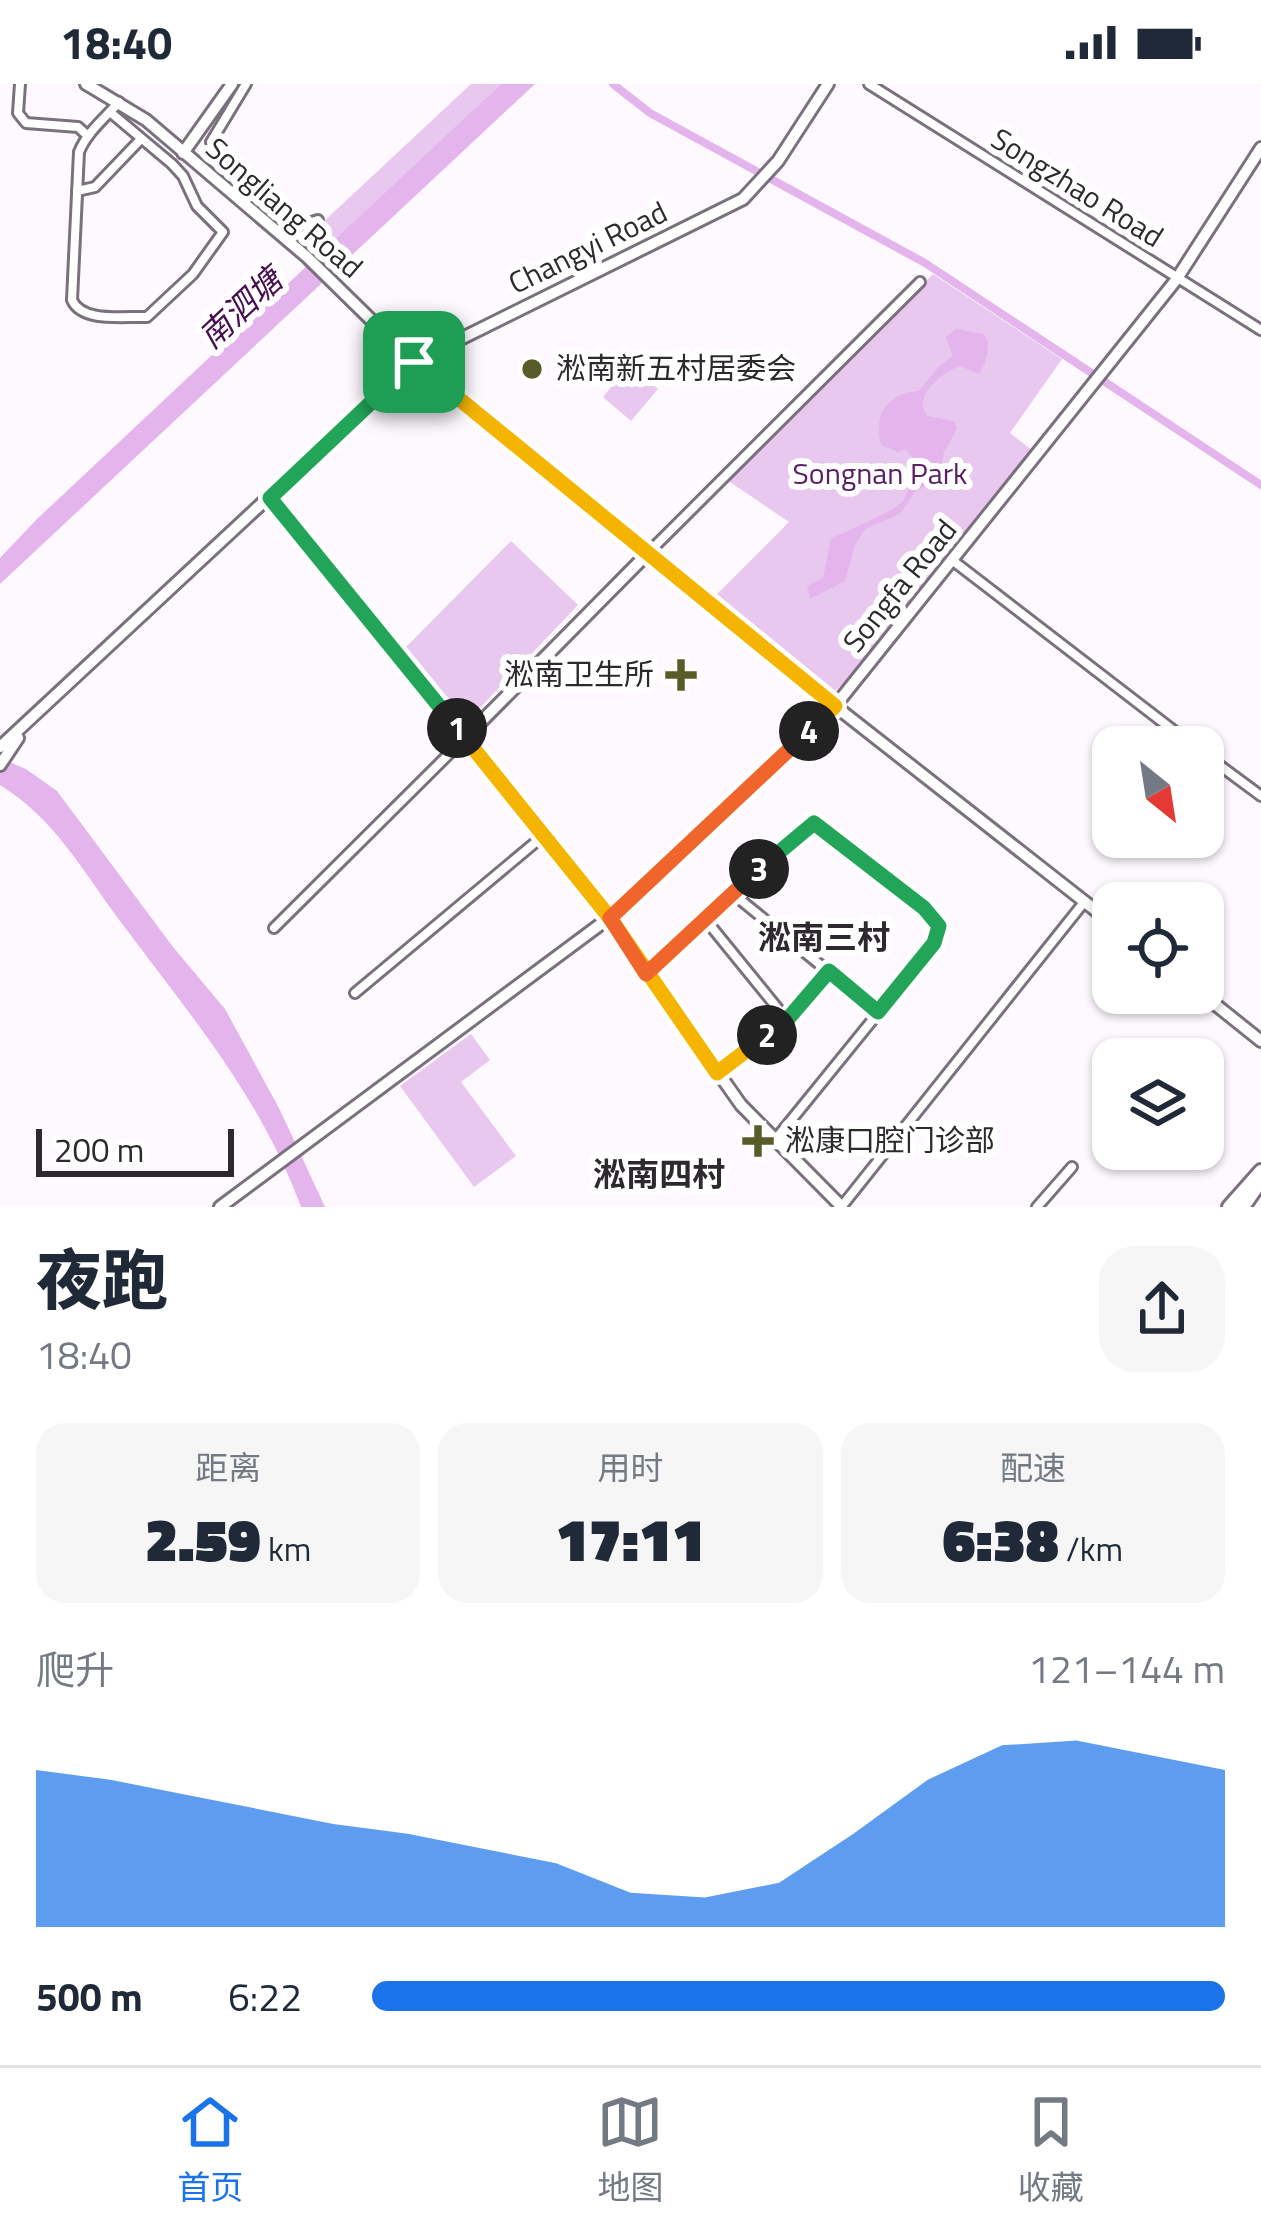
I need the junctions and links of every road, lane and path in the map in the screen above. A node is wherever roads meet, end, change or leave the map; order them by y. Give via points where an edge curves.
1 (20, 84) edge
2 (86, 84) edge
3 (232, 84) edge
4 (246, 84) edge
5 (828, 84) edge
6 (868, 84) edge
7 (106, 89) edge
8 (114, 107) junction
9 (88, 136) junction
10 (141, 139) junction
11 (1261, 148) edge
12 (183, 153) junction
13 (76, 191) junction
14 (318, 220) dead end
15 (1176, 280) junction
16 (920, 282) dead end
17 (1261, 330) edge
18 (414, 362) junction
19 (270, 498) junction
20 (649, 552) junction
21 (952, 560) junction
22 (835, 706) junction
23 (1169, 726) edge
24 (465, 738) junction
25 (2, 756) edge
26 (1224, 769) edge
27 (1261, 796) edge
28 (543, 836) junction
29 (732, 893) junction
30 (1085, 901) junction
31 (1092, 907) edge
32 (610, 918) junction
33 (705, 919) junction
34 (274, 928) dead end
35 (829, 971) junction
36 (646, 974) junction
37 (355, 993) dead end
38 (1224, 1011) edge
39 (878, 1012) junction
40 (787, 1020) junction
41 (1261, 1041) edge
42 (717, 1073) junction
43 (775, 1140) junction
44 (1072, 1167) dead end
45 (1261, 1171) edge
46 (1261, 1180) edge
47 (220, 1207) edge
48 (842, 1207) edge
49 (1037, 1207) edge
50 (1229, 1207) edge
51 (1243, 1207) edge

1 - 9 street via 18,113 26,123
2 - 7 street, Songliang Road
3 - 12 street
4 - 14 street via 211,142 216,156 303,225
5 - 18 street, Changyi Road via 743,199
6 - 15 street, Songzhao Road
7 - 8 street, Songliang Road
8 - 9 street
8 - 10 street
8 - 12 street, Songliang Road
9 - 13 street
10 - 13 street via 95,187
10 - 13 street via 184,176 191,197 223,232 150,316 75,308
11 - 15 street, Songfa Road
12 - 18 street, Songliang Road via 308,257
15 - 17 street, Songzhao Road
15 - 21 street, Songfa Road
16 - 20 street
18 - 19 street, Changyi Road
18 - 20 street, Songliang Road
19 - 24 street
19 - 25 street, Changyi Road
20 - 22 street, Songliang Road
20 - 24 street
21 - 22 street, Songfa Road
21 - 23 street
22 - 30 street, Songliang Road
22 - 32 street, Songfa Road
24 - 28 street
24 - 34 street
26 - 27 street
28 - 32 street
28 - 37 street
29 - 33 street
29 - 35 street
29 - 39 street via 814,823 924,908 939,926 934,943
30 - 31 street, Songliang Road
30 - 48 street
32 - 36 street
32 - 47 street, Songfa Road
33 - 36 street
33 - 40 street
35 - 39 street
35 - 40 street
36 - 42 street
38 - 41 street
39 - 43 street
40 - 42 street
42 - 43 street
43 - 48 street
44 - 49 street
45 - 50 main road
46 - 51 main road

